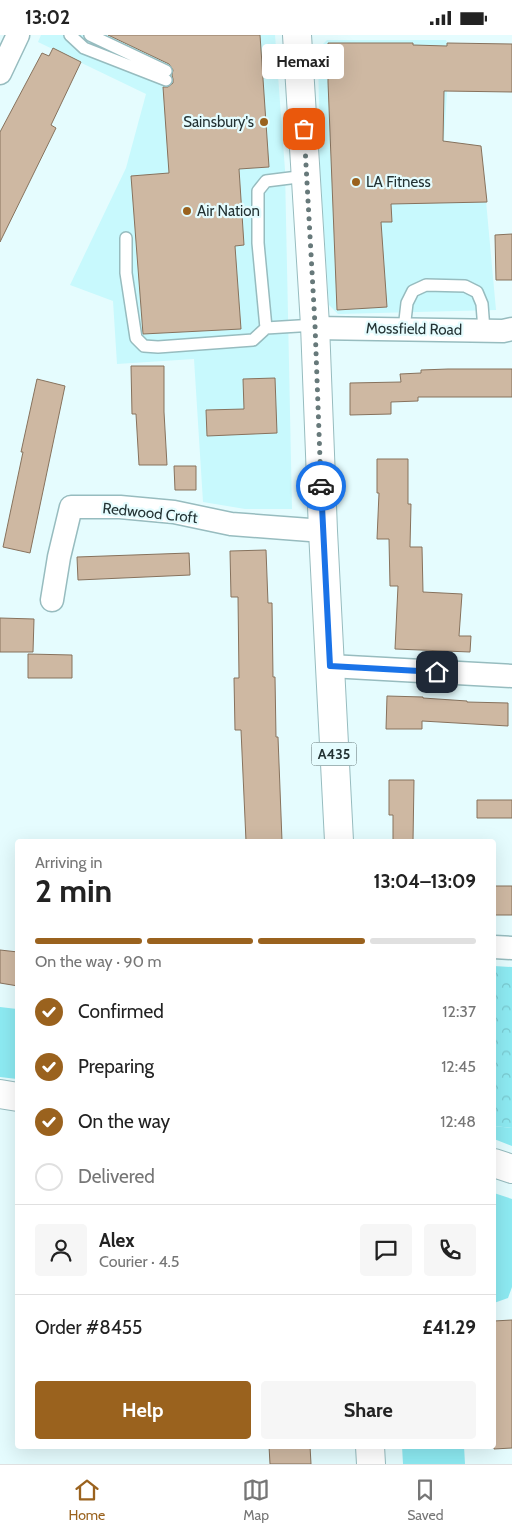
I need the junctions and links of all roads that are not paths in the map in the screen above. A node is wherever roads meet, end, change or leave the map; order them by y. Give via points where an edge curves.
1 (18, 35) edge
2 (70, 35) edge
3 (90, 35) edge
4 (297, 35) edge
5 (0, 73) edge
6 (306, 176) junction
7 (126, 238) dead end
8 (315, 327) junction
9 (266, 328) junction
10 (404, 329) junction
11 (512, 329) edge
12 (484, 330) junction
13 (323, 531) junction
14 (52, 600) dead end
15 (330, 666) junction
16 (512, 676) edge
17 (339, 839) edge
18 (496, 947) edge
19 (512, 948) edge
20 (0, 1094) edge
21 (15, 1096) edge
22 (496, 1164) edge
23 (512, 1169) edge
24 (370, 1449) edge
25 (371, 1464) edge

1 - 5 street
2 - 3 lane via 84,48 166,76
4 - 6 main road, A435
6 - 8 main road, A435
6 - 9 lane via 266,181 258,191 258,243
7 - 9 lane via 126,273 136,338 144,346 253,339
8 - 9 lane
8 - 10 street, Mossfield Road
8 - 13 main road, A435
10 - 12 street, Mossfield Road
10 - 12 lane via 407,303 413,291 426,285 465,286 477,291
11 - 12 street, Mossfield Road
13 - 14 street, Redwood Croft via 231,524 174,512 71,507
13 - 15 main road, A435
15 - 16 street
15 - 17 main road, A435
18 - 19 street
20 - 21 main road
22 - 23 main road
24 - 25 main road

